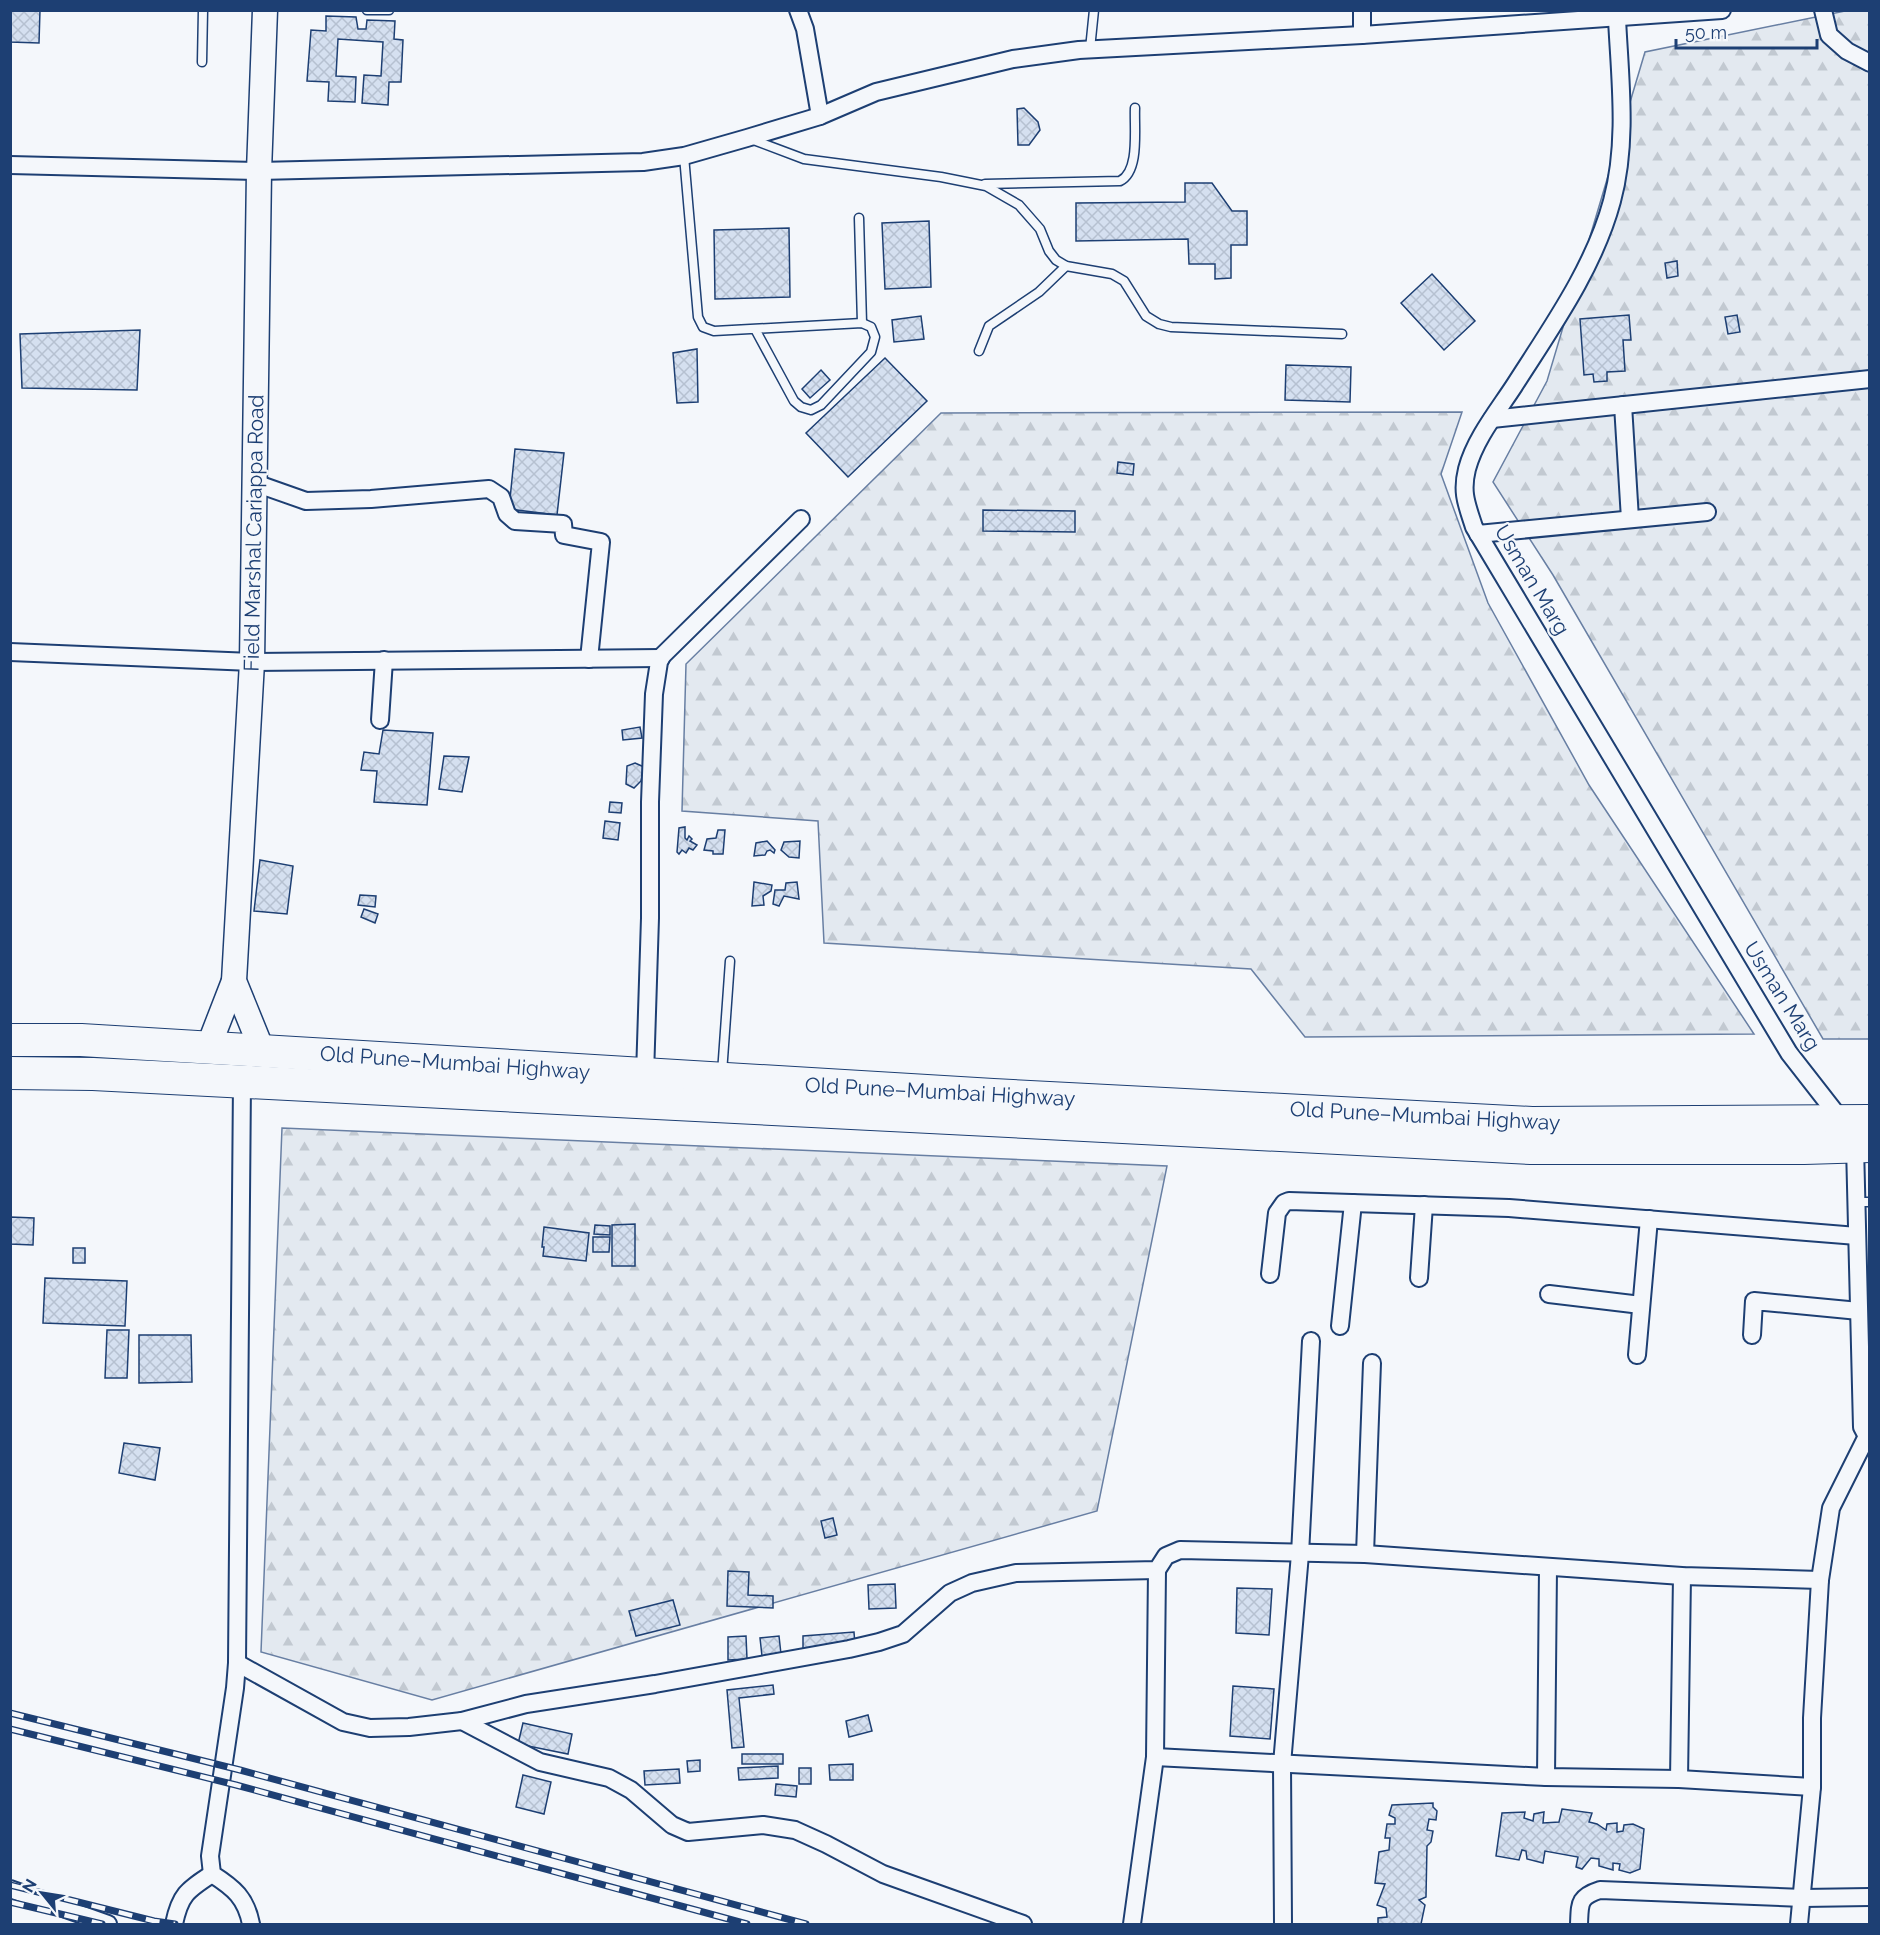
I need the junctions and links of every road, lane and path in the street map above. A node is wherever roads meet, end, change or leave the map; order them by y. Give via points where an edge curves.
1 (203, 10) edge
2 (265, 10) edge
3 (367, 10) edge
4 (389, 10) edge
5 (798, 10) edge
6 (1094, 10) edge
7 (1362, 10) edge
8 (1722, 10) edge
9 (1823, 10) edge
10 (1617, 19) junction
11 (1362, 35) junction
12 (1090, 49) junction
13 (202, 62) dead end
14 (1869, 63) edge
15 (1135, 108) dead end
16 (820, 116) junction
17 (747, 138) junction
18 (684, 156) junction
19 (10, 165) edge
20 (260, 171) junction
21 (979, 184) junction
22 (859, 219) dead end
23 (1066, 266) junction
24 (862, 323) junction
25 (755, 329) junction
26 (1342, 334) dead end
27 (979, 351) dead end
28 (1869, 379) edge
29 (1623, 405) junction
30 (1492, 419) junction
31 (255, 483) junction
32 (1707, 512) dead end
33 (801, 519) dead end
34 (1630, 519) junction
35 (1478, 534) junction
36 (10, 652) edge
37 (661, 658) junction
38 (589, 659) junction
39 (384, 660) junction
40 (252, 662) junction
41 (380, 720) dead end
42 (730, 961) dead end
43 (234, 981) junction
44 (10, 1040) edge
45 (208, 1048) junction
46 (261, 1050) junction
47 (10, 1073) edge
48 (645, 1075) junction
49 (722, 1079) junction
50 (242, 1082) junction
51 (1859, 1134) edge
52 (1863, 1202) edge
53 (1353, 1203) junction
54 (1424, 1205) junction
55 (1649, 1219) junction
56 (1857, 1236) junction
57 (1270, 1274) dead end
58 (1419, 1278) dead end
59 (1549, 1294) dead end
60 (1641, 1305) junction
61 (1859, 1311) junction
62 (1340, 1326) dead end
63 (1752, 1335) dead end
64 (1311, 1341) dead end
65 (1637, 1355) dead end
66 (1372, 1363) dead end
67 (1868, 1439) edge
68 (1300, 1554) junction
69 (1365, 1554) junction
70 (1548, 1568) junction
71 (1157, 1570) junction
72 (1682, 1576) junction
73 (1820, 1580) junction
74 (237, 1663) junction
75 (462, 1721) junction
76 (1155, 1757) junction
77 (1282, 1764) junction
78 (1546, 1777) junction
79 (1679, 1779) junction
80 (1812, 1787) junction
81 (212, 1874) junction
82 (10, 1889) edge
83 (1869, 1897) edge
84 (1803, 1898) junction
85 (108, 1924) edge
86 (174, 1924) edge
87 (251, 1924) edge
88 (1023, 1924) edge
89 (1132, 1924) edge
90 (1283, 1924) edge
91 (1579, 1924) edge
92 (1799, 1924) edge

1 - 13 lane
2 - 20 street, Field Marshal Cariappa Road
3 - 4 lane
5 - 16 street
6 - 12 lane
7 - 11 street
8 - 10 street
9 - 14 street via 1829,35
10 - 11 street
10 - 30 street, Usman Marg via 1622,146 1612,201 1592,256 1553,326
11 - 12 street
12 - 16 street via 1013,59 876,92
15 - 21 lane via 1133,166 1120,182
16 - 17 street
17 - 18 street
17 - 21 lane via 804,159
18 - 20 street via 643,162
18 - 25 lane via 698,317 703,327 714,331
19 - 20 street
20 - 31 street, Field Marshal Cariappa Road
21 - 23 lane via 1019,205 1040,229 1049,251
22 - 24 lane
23 - 26 lane via 1112,274 1124,280 1146,316 1171,327
23 - 27 lane via 1039,292 988,326
24 - 25 lane
24 - 25 lane via 871,327 875,337 871,352 821,405 811,410 794,401
28 - 29 street
29 - 30 street
29 - 34 street
30 - 35 street, Usman Marg via 1467,469 1464,497
31 - 38 street via 306,501 489,489 501,497 507,514 515,521 563,524 564,535 601,542
31 - 40 street, Field Marshal Cariappa Road
32 - 34 street
33 - 37 street
34 - 35 street
35 - 51 street, Usman Marg via 1789,1053
36 - 40 street
37 - 38 street
37 - 48 street via 654,694
38 - 39 street
39 - 40 street
39 - 41 street
40 - 43 street, Field Marshal Cariappa Road
42 - 49 lane
43 - 45 street
43 - 46 street, Field Marshal Cariappa Road
44 - 45 highway, Old Pune–Mumbai Highway
45 - 46 highway, Old Pune–Mumbai Highway
46 - 48 highway, Old Pune–Mumbai Highway
47 - 50 highway, Old Pune–Mumbai Highway
48 - 49 highway, Old Pune–Mumbai Highway
49 - 51 highway, Old Pune–Mumbai Highway via 1532,1123
50 - 51 highway, Old Pune–Mumbai Highway via 1531,1148 1804,1148
50 - 74 street
51 - 52 street
52 - 56 street
53 - 54 street
53 - 57 street via 1284,1203 1277,1213
53 - 62 street
54 - 55 street
54 - 58 street
55 - 56 street
55 - 60 street
56 - 61 street
59 - 60 street
60 - 65 street
61 - 63 street via 1754,1300
61 - 67 street via 1862,1427
64 - 68 street
66 - 69 street
67 - 73 street via 1831,1508
68 - 69 street
68 - 71 street via 1180,1550 1166,1557
68 - 77 street
69 - 70 street
70 - 72 street
70 - 78 street
71 - 75 street via 1016,1573 972,1583 950,1593 903,1634 879,1641 526,1704
71 - 76 street
72 - 73 street
72 - 79 street
73 - 80 street
74 - 75 street via 343,1722 370,1728
74 - 81 street via 210,1856
75 - 88 street via 540,1762 609,1778 632,1790 672,1825 688,1832 762,1825 795,1830 883,1874
76 - 77 street
76 - 89 street
77 - 78 street
77 - 90 street
78 - 79 street
79 - 80 street
80 - 84 street
81 - 86 street via 184,1895
81 - 87 street via 234,1889 244,1902
82 - 85 street
83 - 84 street
84 - 91 street via 1600,1890 1588,1894 1581,1902
84 - 92 street

